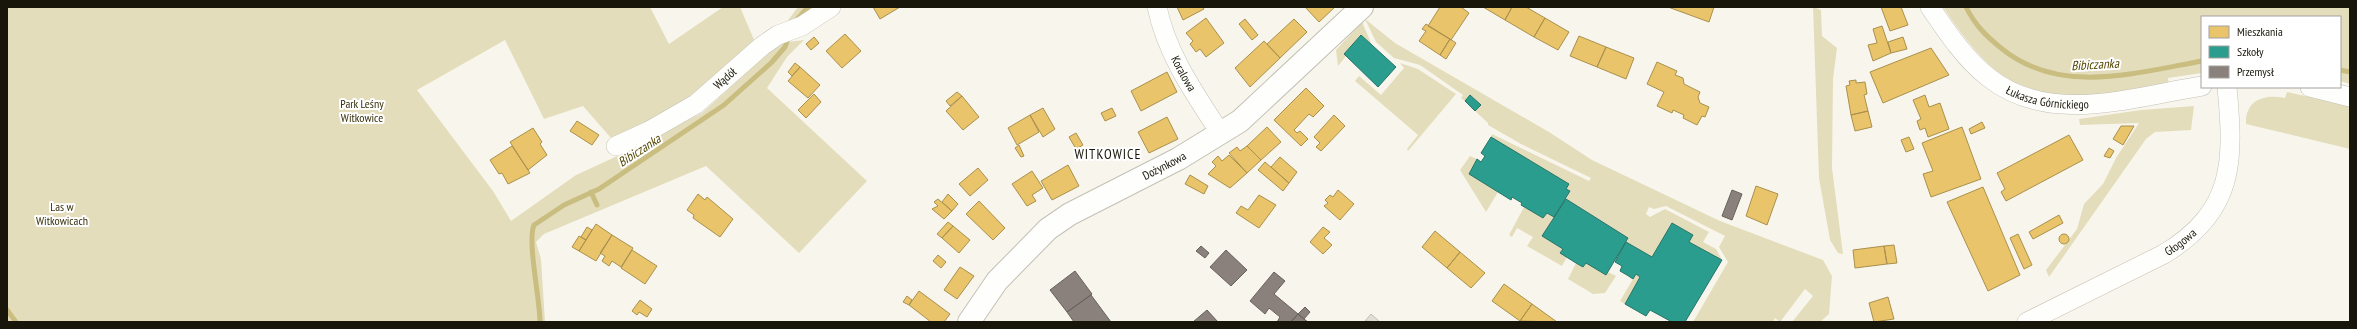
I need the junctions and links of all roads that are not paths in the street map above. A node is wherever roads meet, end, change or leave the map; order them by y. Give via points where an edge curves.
1 (831, 7) edge
2 (1157, 7) edge
3 (1362, 7) edge
4 (1930, 7) edge
5 (2201, 86) edge
6 (2227, 88) edge
7 (2314, 88) edge
8 (2350, 97) edge
9 (1221, 134) junction
10 (616, 146) dead end
11 (969, 322) edge
12 (2027, 322) edge

1 - 10 street, Wądół via 802,26 778,35 762,46 696,104 649,131
2 - 9 street, Koralowa via 1167,41 1180,69
3 - 9 street, Dożynkowa via 1240,121
4 - 5 street, Łukasza Górnickiego via 1964,53 1988,77 2010,92 2036,102 2055,105 2088,104
6 - 12 street, Głogowa via 2232,143 2229,169 2220,195 2203,222 2184,241 2164,254
7 - 8 street
9 - 11 street, Dożynkowa via 1070,214 1048,229 997,281

